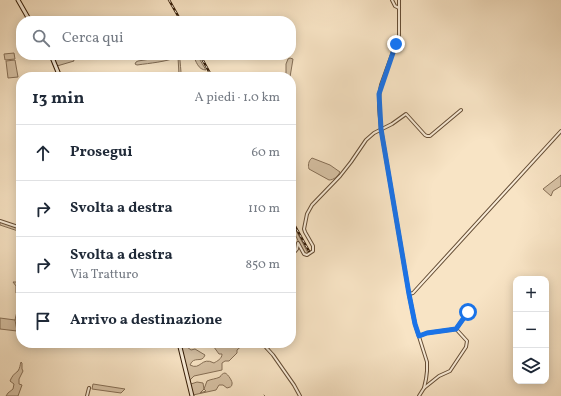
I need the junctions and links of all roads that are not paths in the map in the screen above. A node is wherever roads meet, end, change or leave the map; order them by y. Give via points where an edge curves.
1 (18, 0) edge
2 (392, 0) edge
3 (399, 0) edge
4 (399, 8) junction
5 (27, 16) edge
6 (53, 60) edge
7 (58, 72) edge
8 (461, 110) dead end
9 (381, 129) junction
10 (561, 131) edge
11 (0, 221) edge
12 (16, 226) edge
13 (296, 250) edge
14 (409, 294) junction
15 (468, 312) dead end
16 (456, 329) junction
17 (419, 336) junction
18 (179, 348) edge
19 (267, 348) edge
20 (426, 379) junction
21 (430, 383) junction
22 (89, 388) dead end
23 (424, 388) junction
24 (87, 396) edge
25 (192, 396) edge
26 (300, 396) edge
27 (419, 396) edge

1 - 5 main road
2 - 4 street
3 - 4 street
4 - 9 street via 399,35 379,94
6 - 7 main road
8 - 9 street via 430,136 425,135 406,114
9 - 13 street via 366,140 352,162 312,205 307,214 304,229 313,246 313,252 304,254 298,243
9 - 14 street
10 - 14 street via 413,293
11 - 12 street
14 - 17 street
15 - 16 street
16 - 17 street
16 - 21 street via 467,341 466,346 450,371
17 - 20 street via 426,362
18 - 25 main road
19 - 26 street
20 - 21 street
20 - 23 street
21 - 23 street
22 - 24 street
23 - 27 street

